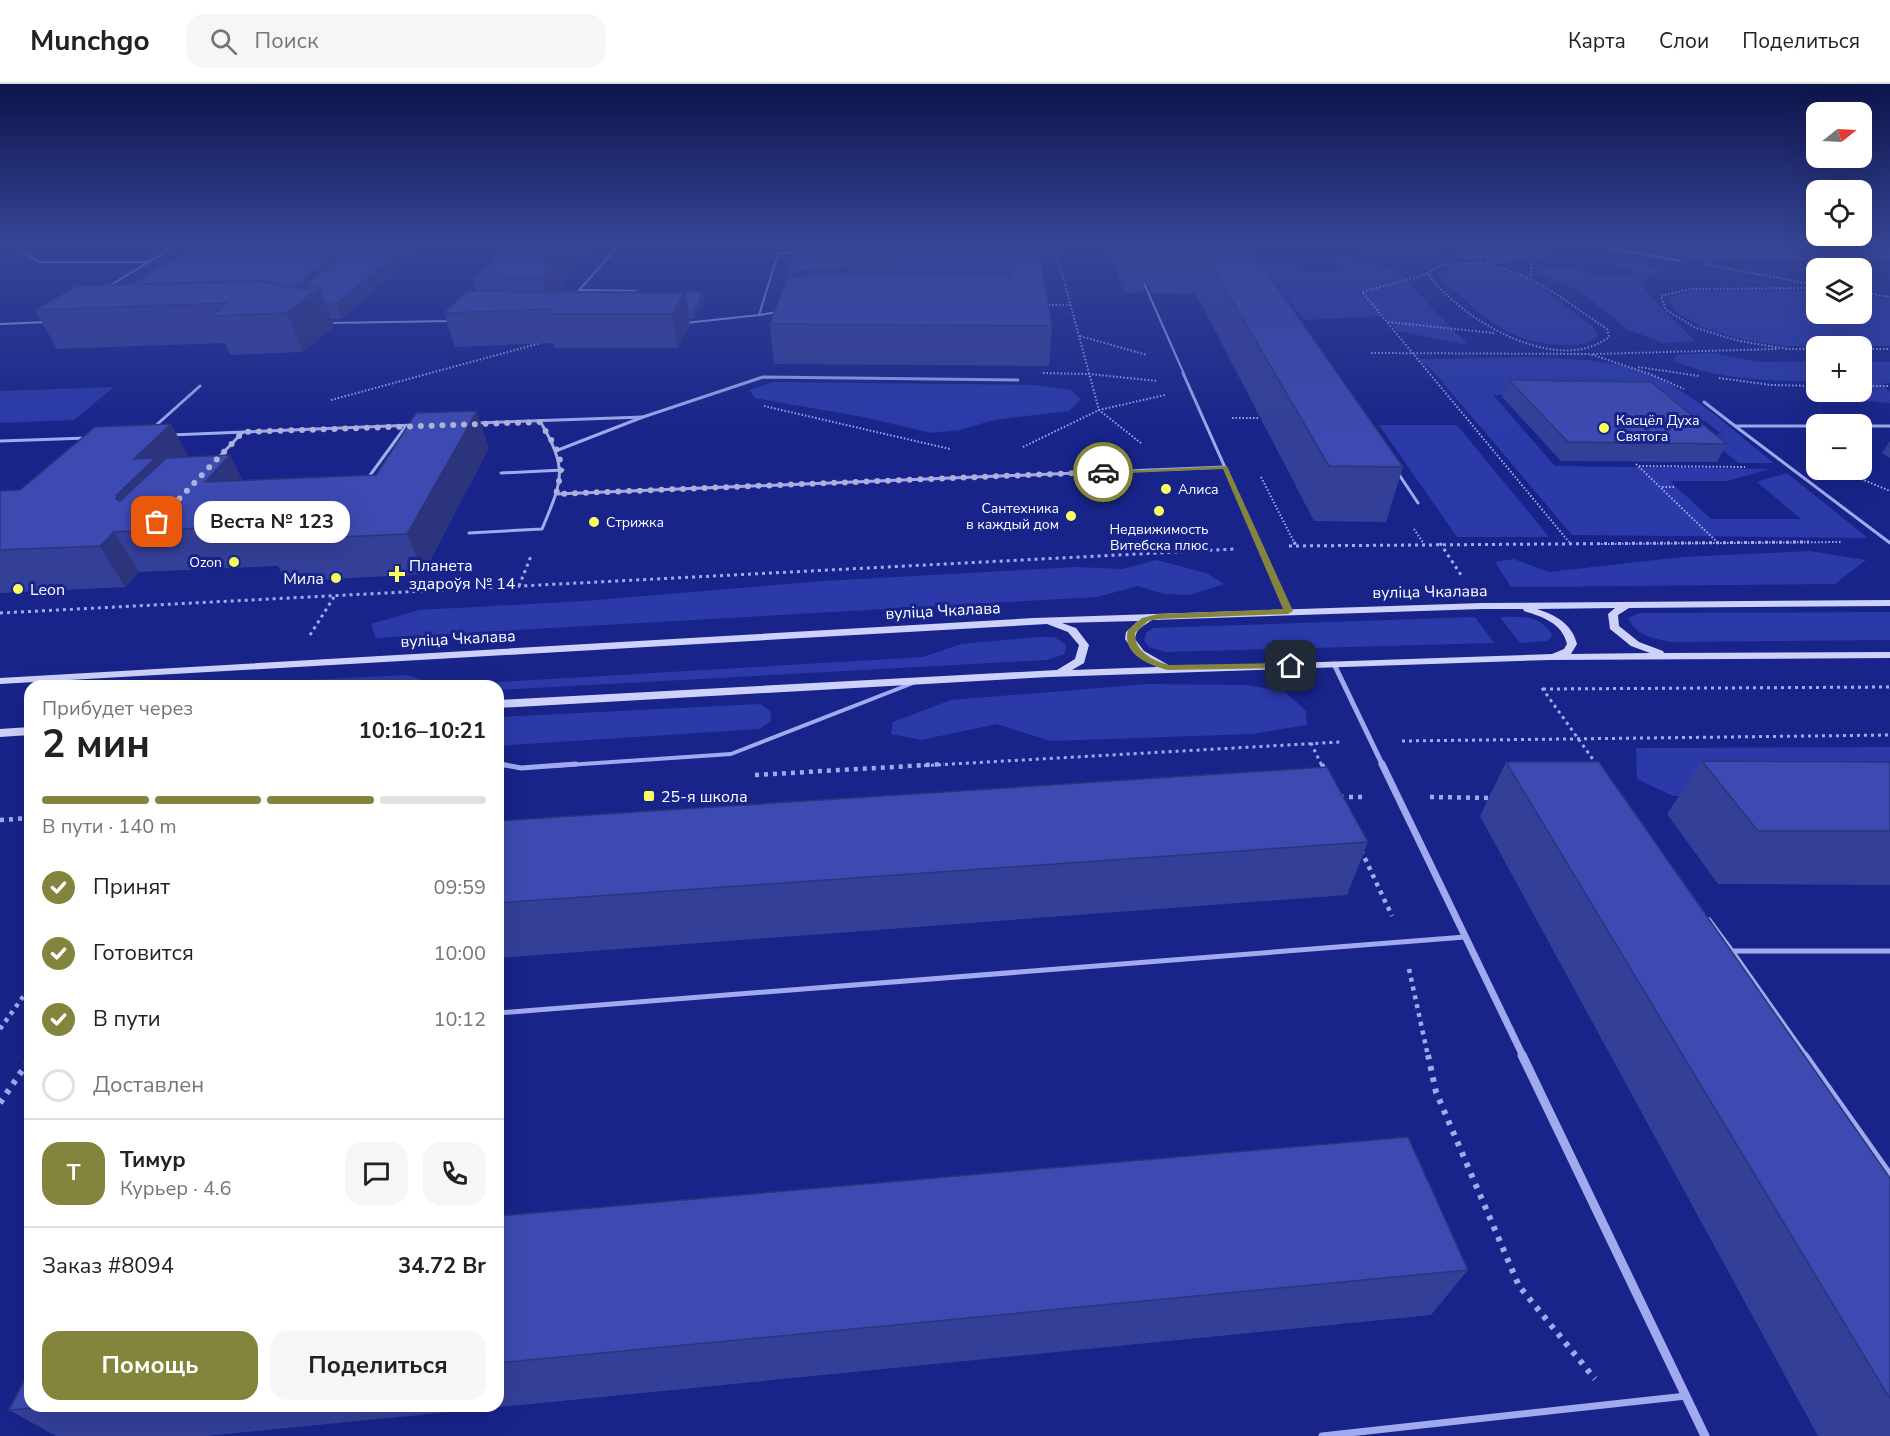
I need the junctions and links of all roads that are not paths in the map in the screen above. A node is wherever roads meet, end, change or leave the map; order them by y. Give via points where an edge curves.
1 (761, 307) edge
2 (1154, 307) edge
3 (787, 310) edge
4 (759, 315) junction
5 (459, 321) edge
6 (48, 322) dead end
7 (320, 323) dead end
8 (678, 323) edge
9 (0, 324) edge
10 (1018, 380) edge
11 (200, 386) dead end
12 (1704, 402) road end
13 (643, 417) junction
14 (540, 422) junction
15 (473, 424) edge
16 (417, 425) edge
17 (406, 426) junction
18 (1735, 426) junction
19 (1806, 426) edge
20 (1872, 426) edge
21 (1890, 426) edge
22 (152, 429) edge
23 (243, 432) junction
24 (166, 435) dead end
25 (93, 438) edge
26 (0, 441) edge
27 (558, 450) junction
28 (212, 464) edge
29 (1393, 466) edge
30 (1225, 467) junction
31 (562, 470) junction
32 (501, 473) dead end
33 (366, 481) edge
34 (556, 494) junction
35 (1418, 503) dead end
36 (469, 533) dead end
37 (1889, 542) edge
38 (1890, 603) edge
39 (1639, 605) junction
40 (1510, 606) junction
41 (1288, 611) junction
42 (1158, 616) junction
43 (1034, 621) junction
44 (1890, 655) edge
45 (1549, 657) junction
46 (1687, 657) junction
47 (1335, 664) junction
48 (1184, 669) junction
49 (1049, 674) junction
50 (922, 680) junction
51 (0, 681) edge
52 (504, 704) edge
53 (24, 731) edge
54 (0, 733) edge
55 (504, 765) edge
56 (1706, 915) edge
57 (1465, 937) junction
58 (1732, 951) junction
59 (1890, 951) edge
60 (504, 1013) edge
61 (1890, 1176) edge
62 (1686, 1396) junction
63 (1322, 1436) edge
64 (1705, 1436) edge

1 - 4 lane
2 - 30 lane
3 - 4 lane
4 - 8 lane
5 - 7 lane
6 - 9 lane
10 - 13 lane via 763,377
11 - 22 lane
12 - 18 lane
13 - 14 lane
13 - 27 lane
14 - 15 lane
14 - 27 lane
16 - 17 lane
17 - 23 lane
17 - 33 lane
18 - 19 lane
18 - 37 lane
20 - 21 lane
23 - 24 lane
23 - 28 lane
25 - 26 lane
27 - 31 lane
29 - 35 lane
30 - 34 lane
30 - 41 lane
31 - 32 lane
31 - 34 lane
34 - 36 lane via 542,529
38 - 39 main road, вуліца Чкалава
39 - 40 main road, вуліца Чкалава
39 - 46 main road via 1618,609 1613,614 1614,627 1622,636 1652,651
40 - 41 main road, вуліца Чкалава
40 - 45 main road via 1549,616 1567,630 1572,644 1568,651
41 - 42 main road, вуліца Чкалава
42 - 43 main road, вуліца Чкалава
42 - 48 main road via 1145,619 1131,632 1130,641 1134,649 1154,664
43 - 49 main road via 1072,630 1084,645 1084,653 1072,667
43 - 51 main road, вуліца Чкалава
44 - 46 main road
45 - 46 main road
45 - 47 main road
47 - 48 main road
47 - 57 street
48 - 49 main road
49 - 50 main road
50 - 52 main road
50 - 55 lane via 731,754 521,768
53 - 54 main road
56 - 58 lane
57 - 60 lane
57 - 62 street
58 - 59 lane
58 - 61 lane
62 - 63 lane
62 - 64 street

